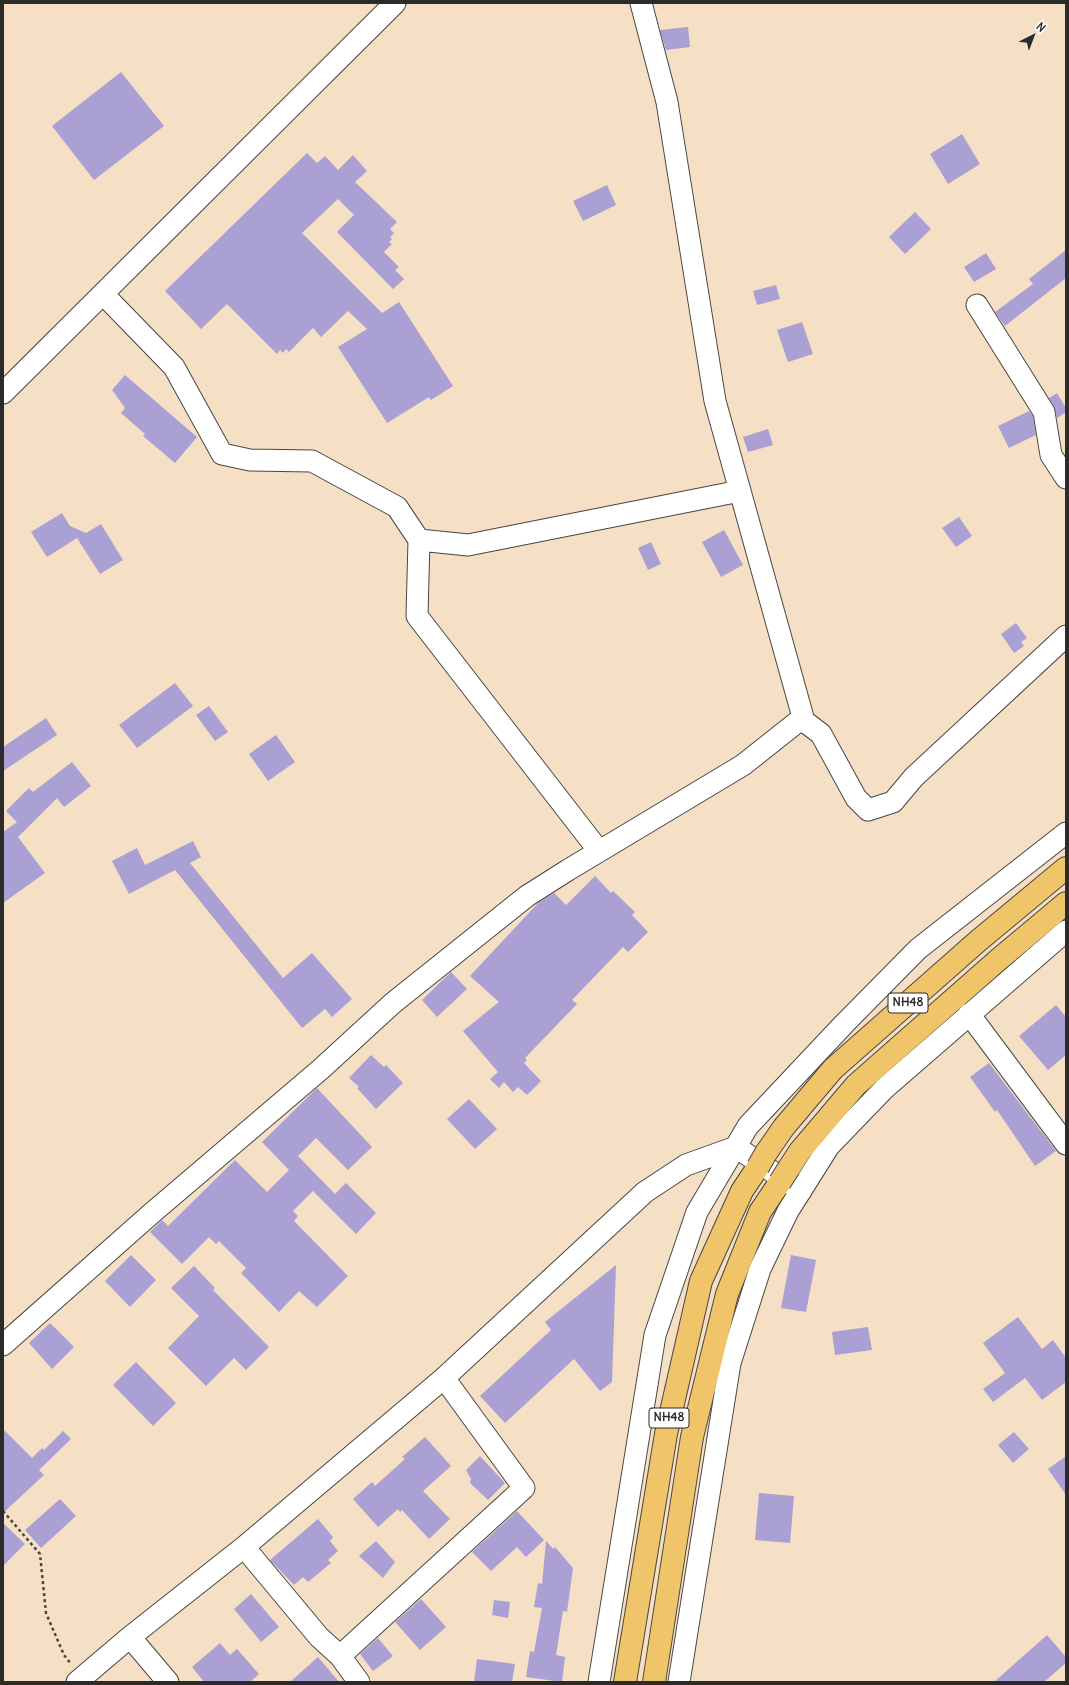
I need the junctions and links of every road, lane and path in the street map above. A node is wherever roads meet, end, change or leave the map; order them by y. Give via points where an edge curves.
1 (395, 3) edge
2 (641, 3) edge
3 (103, 294) junction
4 (977, 305) dead end
5 (3, 394) edge
6 (1066, 478) edge
7 (740, 491) junction
8 (419, 540) junction
9 (1066, 636) edge
10 (804, 721) junction
11 (1066, 833) edge
12 (599, 851) junction
13 (1066, 868) edge
14 (1066, 903) edge
15 (1066, 931) edge
16 (970, 1014) junction
17 (1066, 1144) edge
18 (736, 1147) junction
19 (801, 1191) junction
20 (3, 1345) edge
21 (444, 1378) junction
22 (3, 1511) edge
23 (244, 1547) junction
24 (130, 1637) junction
25 (340, 1656) junction
26 (74, 1673) edge
27 (168, 1682) edge
28 (359, 1682) edge
29 (599, 1682) edge
30 (626, 1682) edge
31 (654, 1682) edge
32 (679, 1682) edge

1 - 3 street
2 - 7 street via 667,102 715,401
3 - 5 street
3 - 8 street via 174,367 222,454 250,460 312,461 397,507
4 - 6 street via 1044,412 1051,455
7 - 8 street via 468,545
7 - 10 street
8 - 12 street via 417,616
9 - 10 street via 914,777 893,802 887,804 868,810 856,798 821,734
10 - 12 street via 796,723 742,766
11 - 18 street via 918,949 748,1126
12 - 20 street via 527,896 392,1003 321,1069 146,1218
13 - 30 highway, NH48 via 978,941 833,1069 784,1127 742,1191 701,1281 666,1434
14 - 31 highway, NH48 via 856,1085 800,1151 760,1212 727,1294 692,1437
15 - 16 street
16 - 17 street
16 - 19 street via 886,1088 829,1146
18 - 19 street
18 - 21 street via 686,1165 645,1192
18 - 29 street via 697,1212 655,1335
19 - 32 street via 788,1211 760,1269 730,1363
21 - 23 street
21 - 25 street via 524,1488
22 - 26 path via 40,1554 46,1613
23 - 24 street
23 - 25 street via 319,1637
24 - 26 street
24 - 27 street
25 - 28 street

